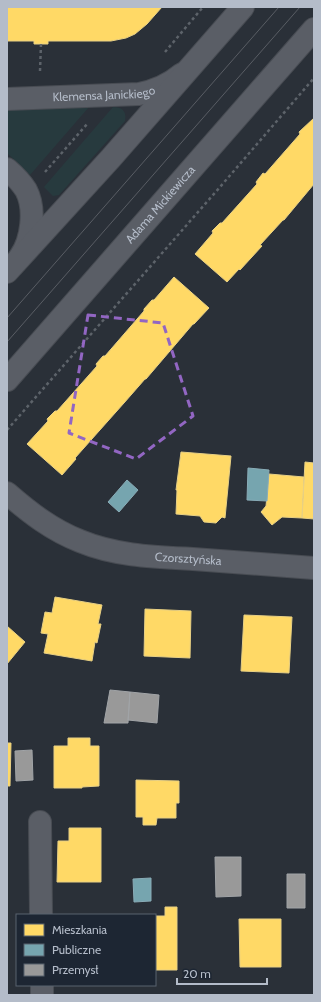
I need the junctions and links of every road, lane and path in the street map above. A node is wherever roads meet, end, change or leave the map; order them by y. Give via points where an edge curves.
1 (203, 7) edge
2 (243, 7) edge
3 (314, 29) edge
4 (40, 44) dead end
5 (162, 54) dead end
6 (192, 65) junction
7 (40, 72) dead end
8 (314, 78) edge
9 (7, 99) edge
10 (92, 119) dead end
11 (7, 169) edge
12 (42, 175) dead end
13 (13, 265) edge
14 (7, 380) edge
15 (7, 430) edge
16 (7, 493) edge
17 (314, 568) edge
18 (40, 822) dead end
19 (41, 914) edge

1 - 5 path
2 - 6 street
3 - 14 street, Adama Mickiewicza
4 - 7 path
6 - 9 street, Klemensa Janickiego via 169,83 144,93
6 - 13 street
8 - 15 path
10 - 12 path
11 - 13 street via 26,189 31,205 28,240 24,252
16 - 17 street, Czorsztyńska via 30,513 56,530 80,542 107,550 141,556
18 - 19 street

